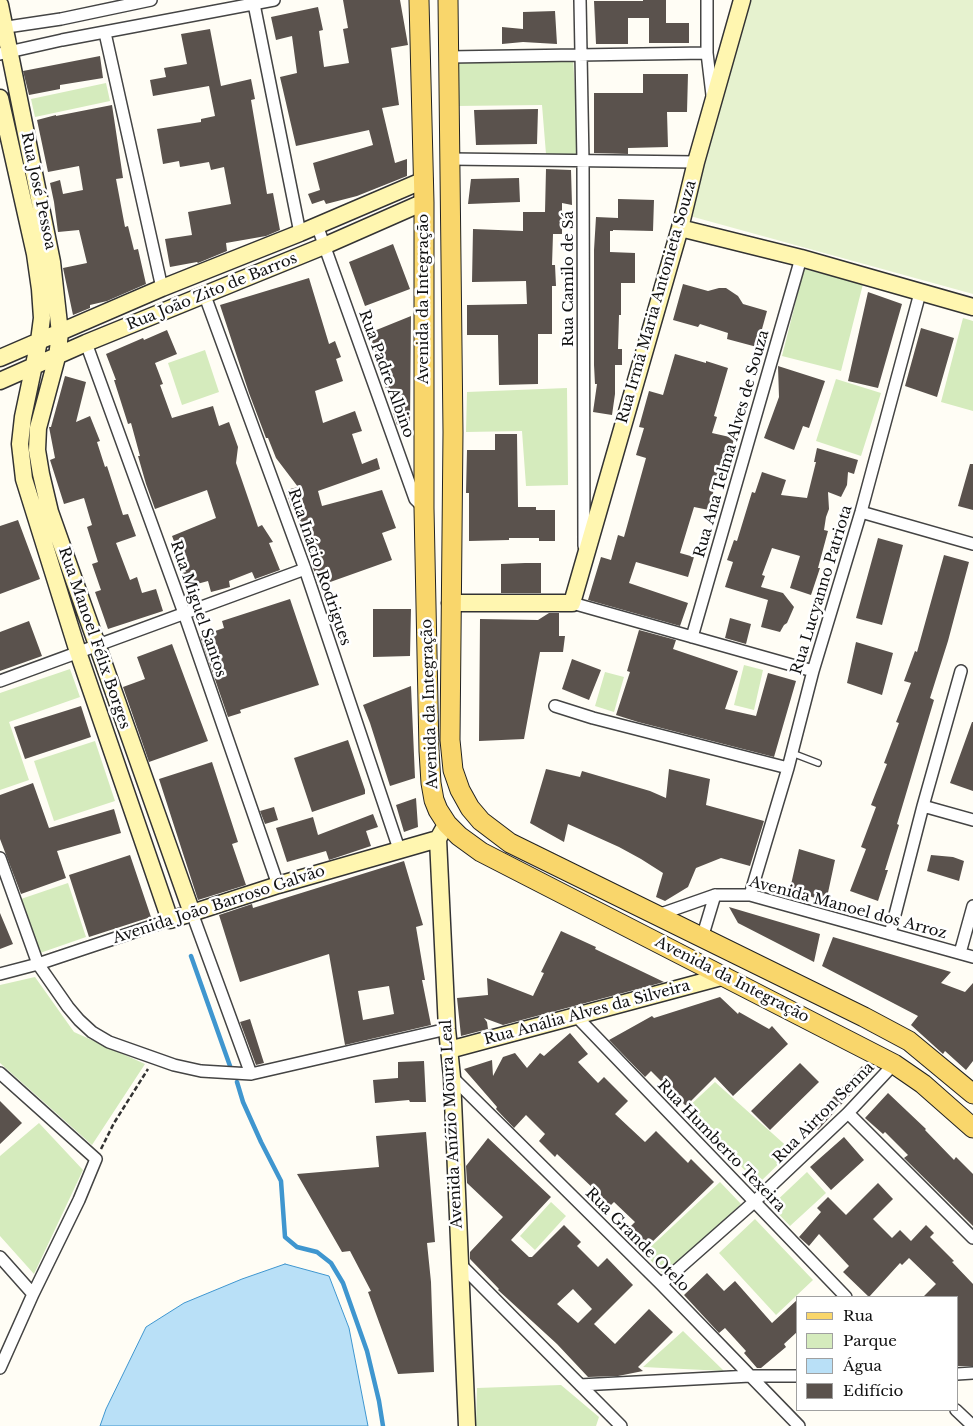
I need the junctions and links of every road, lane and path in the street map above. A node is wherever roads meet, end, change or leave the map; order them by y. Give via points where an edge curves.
1 (151, 0) edge
2 (274, 0) edge
3 (419, 0) edge
4 (448, 0) edge
5 (580, 0) edge
6 (707, 0) edge
7 (742, 0) edge
8 (254, 4) junction
9 (0, 5) edge
10 (2, 28) edge
11 (105, 33) junction
12 (708, 52) junction
13 (5, 53) edge
14 (581, 54) junction
15 (448, 57) junction
16 (0, 98) edge
17 (713, 101) junction
18 (450, 159) junction
19 (583, 162) junction
20 (696, 162) junction
21 (424, 180) junction
22 (424, 202) junction
23 (317, 225) junction
24 (680, 228) junction
25 (300, 233) junction
26 (324, 246) junction
27 (800, 258) junction
28 (162, 288) junction
29 (920, 293) junction
30 (205, 296) junction
31 (973, 307) edge
32 (60, 333) junction
33 (39, 341) junction
34 (86, 343) junction
35 (58, 357) junction
36 (0, 358) edge
37 (34, 367) junction
38 (0, 381) edge
39 (425, 432) junction
40 (453, 432) junction
41 (424, 472) junction
42 (453, 475) junction
43 (424, 508) junction
44 (861, 512) junction
45 (973, 544) edge
46 (584, 557) junction
47 (305, 569) junction
48 (450, 603) junction
49 (572, 603) junction
50 (184, 613) junction
51 (692, 637) junction
52 (97, 645) junction
53 (78, 652) junction
54 (813, 671) junction
55 (961, 671) dead end
56 (0, 681) edge
57 (555, 706) dead end
58 (792, 753) junction
59 (818, 763) dead end
60 (788, 768) junction
61 (923, 806) junction
62 (973, 820) edge
63 (442, 831) junction
64 (399, 849) junction
65 (0, 858) edge
66 (278, 885) junction
67 (715, 895) junction
68 (750, 895) junction
69 (973, 906) edge
70 (192, 914) junction
71 (658, 915) junction
72 (170, 920) junction
73 (890, 934) junction
74 (702, 938) junction
75 (960, 953) junction
76 (973, 957) edge
77 (38, 964) junction
78 (0, 974) edge
79 (725, 976) junction
80 (827, 999) junction
81 (575, 1016) junction
82 (864, 1017) junction
83 (816, 1023) junction
84 (447, 1029) junction
85 (853, 1042) junction
86 (449, 1050) junction
87 (155, 1059) junction
88 (894, 1064) junction
89 (0, 1073) edge
90 (251, 1074) junction
91 (452, 1077) junction
92 (973, 1094) edge
93 (848, 1113) junction
94 (973, 1128) edge
95 (96, 1159) junction
96 (754, 1202) junction
97 (973, 1238) edge
98 (0, 1257) edge
99 (460, 1264) junction
100 (662, 1284) junction
101 (33, 1294) junction
102 (845, 1296) edge
103 (0, 1368) edge
104 (973, 1373) edge
105 (958, 1374) edge
106 (750, 1376) junction
107 (796, 1376) edge
108 (580, 1385) junction
109 (957, 1411) edge
110 (611, 1421) edge
111 (467, 1426) edge
112 (621, 1426) edge
113 (799, 1426) edge
114 (973, 1426) edge

1 - 10 street
2 - 8 street
3 - 21 main road, Avenida da Integração
4 - 15 main road, Avenida da Integração
5 - 14 street, Rua Camilo de Sá
6 - 12 street
7 - 17 street, Rua Irmã Maria Antonieta Souza
8 - 11 street
8 - 25 street
9 - 10 street, Rua José Pessoa
10 - 13 street, Rua José Pessoa
11 - 13 street
11 - 28 street
12 - 14 street
12 - 17 street
13 - 32 street, Rua José Pessoa via 52,262
14 - 15 street
14 - 19 street, Rua Camilo de Sá
15 - 18 main road, Avenida da Integração
16 - 33 street, Rua José Pessoa via 36,263 42,318
17 - 20 street, Rua Irmã Maria Antonieta Souza
18 - 19 street
18 - 40 main road, Avenida da Integração
19 - 20 street
19 - 46 street, Rua Camilo de Sá
20 - 24 street, Rua Irmã Maria Antonieta Souza
21 - 22 main road, Avenida da Integração
21 - 23 street, Rua João Zito de Barros
22 - 26 street, Rua João Zito de Barros
22 - 39 main road, Avenida da Integração
23 - 25 street, Rua João Zito de Barros
23 - 26 street, Rua Padre Albino
24 - 27 street
24 - 46 street, Rua Irmã Maria Antonieta Souza
25 - 28 street, Rua João Zito de Barros
26 - 30 street, Rua João Zito de Barros
26 - 43 street, Rua Padre Albino via 415,499
27 - 29 street
27 - 51 street, Rua Ana Telma Alves de Souza
28 - 32 street, Rua João Zito de Barros
29 - 31 street
29 - 44 street, Rua Lucyanno Patriota
30 - 34 street, Rua João Zito de Barros
30 - 47 street, Rua Inácio Rodrigues
32 - 33 street, Rua João Zito de Barros
32 - 35 street, Rua José Pessoa
33 - 36 street, Rua João Zito de Barros
33 - 37 street, Rua José Pessoa
34 - 35 street, Rua João Zito de Barros
34 - 50 street, Rua Miguel Santos
35 - 37 street, Rua João Zito de Barros
35 - 52 street, Rua Manoel Félix Borges via 38,428 37,450 50,512
37 - 38 street, Rua João Zito de Barros
37 - 53 street, Rua Manoel Félix Borges via 20,444 24,479
39 - 40 main road via 440,438
39 - 41 main road, Avenida da Integração
40 - 42 main road, Avenida da Integração
41 - 42 main road via 444,466
41 - 43 main road, Avenida da Integração
42 - 48 main road, Avenida da Integração
43 - 63 main road, Avenida da Integração via 431,783
44 - 45 street
44 - 54 street, Rua Lucyanno Patriota
46 - 49 street, Rua Irmã Maria Antonieta Souza
47 - 50 street
47 - 64 street, Rua Inácio Rodrigues
48 - 49 street
48 - 71 main road, Avenida da Integração via 450,740 454,770 470,808 481,821 510,843
49 - 51 street
50 - 52 street
50 - 66 street, Rua Miguel Santos
51 - 54 street
52 - 53 street
52 - 70 street, Rua Manoel Félix Borges
53 - 56 street
53 - 72 street, Rua Manoel Félix Borges
54 - 58 street, Rua Lucyanno Patriota
55 - 61 street
57 - 60 street
58 - 59 lane
58 - 60 street, Rua Lucyanno Patriota
60 - 68 street, Rua Lucyanno Patriota
61 - 62 street
61 - 73 street
63 - 64 street, Avenida João Barroso Galvão
63 - 79 main road, Avenida da Integração
63 - 84 street, Avenida Anízio Moura Leal
64 - 66 street, Avenida João Barroso Galvão
65 - 77 street
66 - 70 street, Avenida João Barroso Galvão
67 - 68 street, Avenida Manoel dos Arroz
67 - 71 street, Avenida Manoel dos Arroz
67 - 74 street
68 - 73 street, Avenida Manoel dos Arroz
69 - 75 street
70 - 72 street, Avenida João Barroso Galvão
70 - 90 street
71 - 74 main road, Avenida da Integração
72 - 77 street, Avenida João Barroso Galvão
73 - 75 street, Avenida Manoel dos Arroz
74 - 80 main road, Avenida da Integração
75 - 76 street, Avenida Manoel dos Arroz
77 - 78 street, Avenida João Barroso Galvão
77 - 87 street via 68,1007 92,1032
79 - 81 street, Rua Anália Alves da Silveira
79 - 83 main road, Avenida da Integração
80 - 82 main road, Avenida da Integração
80 - 83 main road via 829,1012
81 - 86 street, Rua Anália Alves da Silveira
81 - 96 street, Rua Humberto Texeira
82 - 85 main road via 853,1030
82 - 92 main road, Avenida da Integração via 909,1041
83 - 85 main road, Avenida da Integração
84 - 86 street, Avenida Anízio Moura Leal
84 - 90 street
85 - 88 main road, Avenida da Integração
86 - 91 street, Avenida Anízio Moura Leal
87 - 90 street via 201,1071
87 - 95 path via 114,1123
88 - 93 street, Rua Airton Senna
88 - 94 main road, Avenida da Integração via 923,1084
89 - 95 street
91 - 99 street, Avenida Anízio Moura Leal
91 - 100 street, Rua Grande Otelo
93 - 96 street, Rua Airton Senna
93 - 97 street
95 - 101 street
96 - 100 street, Rua Airton Senna
96 - 102 street, Rua Humberto Texeira
98 - 101 street
99 - 108 street
99 - 111 street, Avenida Anízio Moura Leal
100 - 106 street, Rua Grande Otelo
101 - 103 street
104 - 105 street
106 - 107 street
106 - 108 street
106 - 113 street, Rua Grande Otelo
108 - 110 street
109 - 114 street
110 - 112 street

